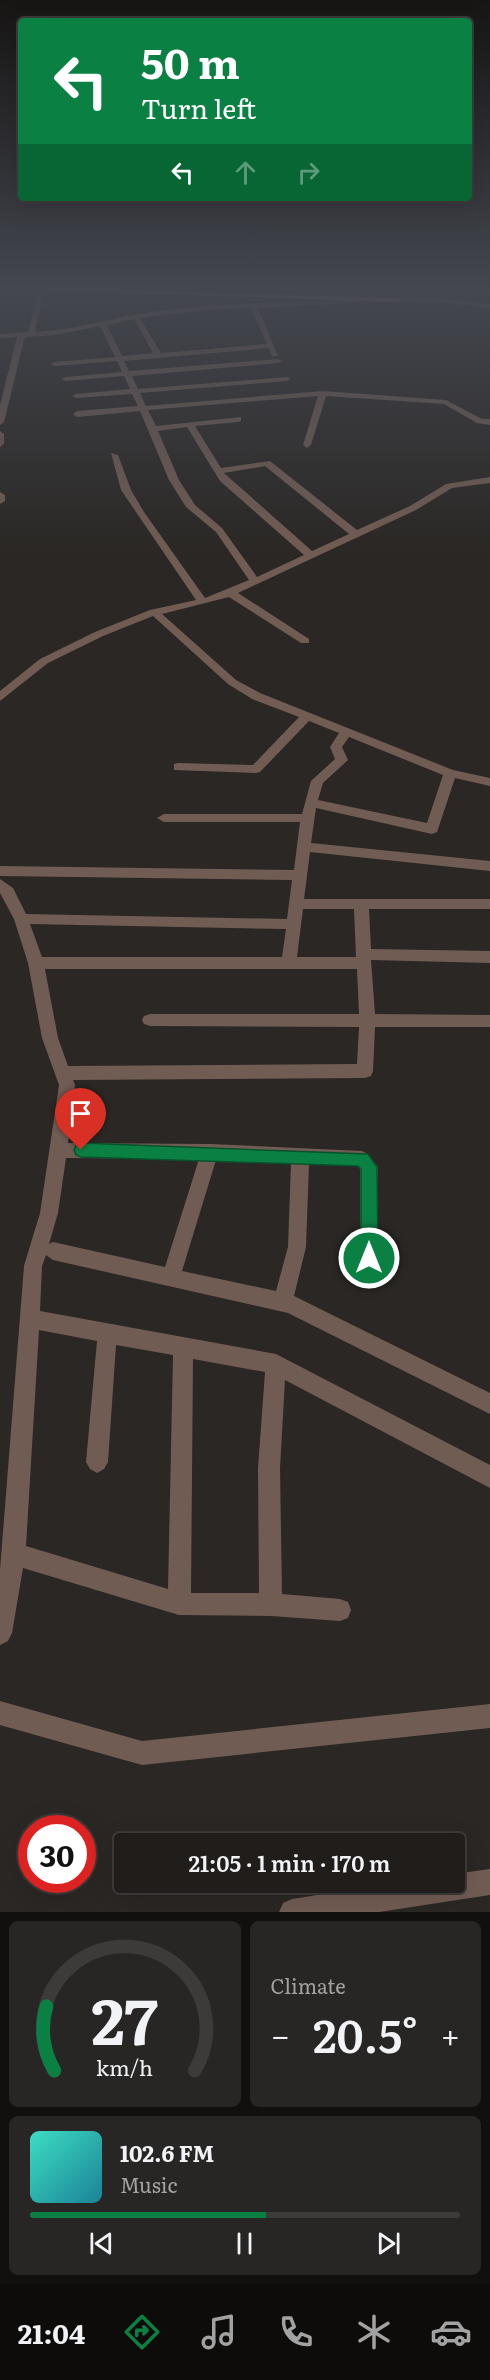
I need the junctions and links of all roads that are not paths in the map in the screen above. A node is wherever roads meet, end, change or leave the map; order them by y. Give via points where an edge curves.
1 (12, 376) edge
2 (104, 376) edge
3 (128, 376) edge
4 (287, 378) joint
5 (66, 380) dead end
6 (135, 392) junction
7 (323, 393) junction
8 (295, 394) junction
9 (76, 396) dead end
10 (144, 409) junction
11 (77, 414) dead end
12 (238, 419) dead end
13 (0, 422) edge
14 (490, 422) edge
15 (190, 424) junction
16 (153, 429) junction
17 (0, 434) edge
18 (0, 444) edge
19 (307, 445) dead end
20 (114, 454) dead end
21 (218, 471) junction
22 (490, 480) edge
23 (0, 495) edge
24 (0, 501) edge
25 (355, 534) junction
26 (311, 556) junction
27 (255, 581) junction
28 (230, 593) junction
29 (203, 602) junction
30 (154, 612) junction
31 (305, 641) dead end
32 (0, 697) edge
33 (307, 716) junction
34 (346, 732) junction
35 (178, 767) dead end
36 (450, 773) junction
37 (490, 782) edge
38 (312, 803) junction
39 (164, 818) dead end
40 (307, 818) junction
41 (305, 847) junction
42 (490, 866) edge
43 (0, 871) edge
44 (298, 875) junction
45 (0, 884) edge
46 (361, 903) junction
47 (296, 904) junction
48 (490, 904) edge
49 (21, 919) junction
50 (293, 924) junction
51 (490, 957) edge
52 (362, 958) junction
53 (36, 963) junction
54 (289, 963) junction
55 (367, 1019) junction
56 (150, 1020) dead end
57 (490, 1021) edge
58 (64, 1073) junction
59 (60, 1149) junction
60 (210, 1152) junction
61 (300, 1162) dead end
62 (53, 1251) dead end
63 (171, 1277) junction
64 (369, 1280) dead end
65 (283, 1302) junction
66 (29, 1319) junction
67 (107, 1333) junction
68 (183, 1346) junction
69 (276, 1364) junction
70 (490, 1404) edge
71 (97, 1462) dead end
72 (490, 1477) edge
73 (14, 1554) junction
74 (179, 1604) junction
75 (271, 1605) junction
76 (340, 1610) dead end
77 (0, 1633) edge
78 (0, 1713) edge
79 (490, 1716) edge
80 (490, 1882) edge
81 (292, 1912) edge

1 - 13 street
2 - 5 street
3 - 6 street
4 - 6 street
4 - 8 street
6 - 9 street
6 - 10 street
7 - 8 street
7 - 14 street via 446,402 480,421
7 - 19 street
8 - 10 street
10 - 11 street
10 - 16 street
12 - 15 street
15 - 16 street
15 - 21 street
16 - 27 street via 174,480 191,507 219,530
17 - 18 street
20 - 29 street via 126,490
21 - 25 street via 267,463
21 - 26 street
22 - 25 street via 449,486 413,508
23 - 24 street
25 - 26 street
26 - 27 street
27 - 28 street
28 - 29 street
28 - 31 street
29 - 30 street
30 - 32 street via 44,661
30 - 33 street via 232,682
33 - 34 street
33 - 35 street via 256,769
34 - 36 street
34 - 38 street via 336,747 342,760 317,781
36 - 37 street
36 - 38 street via 432,829
38 - 40 street
39 - 40 street
40 - 41 street
41 - 42 street
41 - 44 street
43 - 44 street
44 - 47 street
45 - 49 street
46 - 47 street
46 - 48 street
46 - 52 street
47 - 50 street
49 - 50 street
49 - 53 street
50 - 54 street
51 - 52 street
52 - 54 street
52 - 55 street
53 - 54 street
53 - 58 street via 50,1038
55 - 56 street
55 - 57 street
55 - 58 street via 367,1068 362,1072
58 - 59 street via 67,1085
59 - 60 street
59 - 66 street via 49,1213 33,1266
60 - 63 street
60 - 64 street via 362,1159 369,1167
61 - 65 street via 297,1247
62 - 63 street
63 - 65 street
65 - 70 street
66 - 67 street
66 - 73 street
67 - 68 street
67 - 71 street
68 - 69 street
68 - 74 street
69 - 72 street
69 - 75 street via 269,1468
73 - 74 street
73 - 77 street
74 - 75 street
75 - 76 street
78 - 79 street via 142,1753
80 - 81 street

